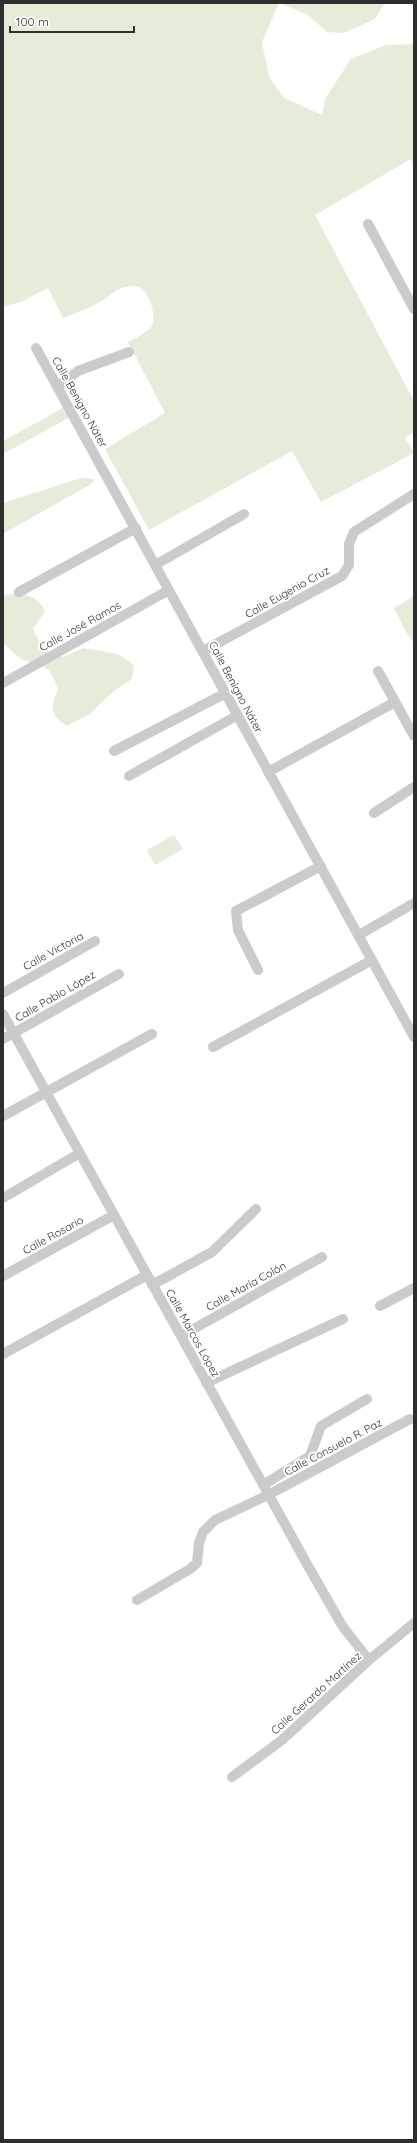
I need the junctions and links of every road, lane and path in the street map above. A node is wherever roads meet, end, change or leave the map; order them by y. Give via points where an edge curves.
1 (368, 224) dead end
2 (414, 309) edge
3 (36, 348) dead end
4 (129, 352) dead end
5 (58, 386) junction
6 (413, 496) edge
7 (244, 514) dead end
8 (136, 528) junction
9 (155, 565) junction
10 (169, 590) junction
11 (19, 592) dead end
12 (203, 651) junction
13 (378, 671) dead end
14 (3, 683) edge
15 (226, 693) junction
16 (395, 702) junction
17 (238, 715) junction
18 (414, 736) edge
19 (114, 751) dead end
20 (268, 772) junction
21 (129, 776) dead end
22 (414, 787) edge
23 (374, 813) dead end
24 (321, 866) junction
25 (414, 904) edge
26 (359, 935) junction
27 (95, 941) dead end
28 (372, 960) junction
29 (258, 970) dead end
30 (119, 974) dead end
31 (3, 993) edge
32 (3, 1014) edge
33 (410, 1021) edge
34 (14, 1034) junction
35 (152, 1034) dead end
36 (414, 1037) edge
37 (3, 1039) edge
38 (213, 1047) dead end
39 (46, 1092) junction
40 (3, 1116) edge
41 (80, 1153) junction
42 (3, 1198) edge
43 (256, 1209) dead end
44 (114, 1215) junction
45 (322, 1258) dead end
46 (147, 1275) junction
47 (3, 1276) edge
48 (152, 1285) junction
49 (414, 1288) edge
50 (380, 1306) dead end
51 (343, 1319) dead end
52 (180, 1336) junction
53 (3, 1354) edge
54 (206, 1382) junction
55 (367, 1399) dead end
56 (410, 1419) dead end
57 (262, 1485) junction
58 (268, 1496) junction
59 (137, 1600) dead end
60 (414, 1623) edge
61 (369, 1660) junction
62 (232, 1777) dead end

1 - 2 street
3 - 5 street, Calle Benigno Náter
4 - 5 street via 78,371
5 - 8 street, Calle Benigno Náter
6 - 12 street, Calle Eugenio Cruz via 354,532 349,544 349,565 342,576
7 - 9 street
8 - 9 street, Calle Benigno Náter
8 - 11 street
9 - 10 street, Calle Benigno Náter
10 - 12 street, Calle Benigno Náter
10 - 14 street, Calle José Ramos
12 - 15 street, Calle Benigno Náter
13 - 16 street
15 - 17 street, Calle Benigno Náter
15 - 19 street
16 - 18 street
16 - 20 street
17 - 20 street, Calle Benigno Náter
17 - 21 street
20 - 24 street, Calle Benigno Náter
22 - 23 street
24 - 26 street, Calle Benigno Náter
24 - 29 street via 236,911 238,930
25 - 26 street
26 - 28 street, Calle Benigno Náter
27 - 31 street, Calle Victoria
28 - 33 street, Calle Benigno Náter
28 - 38 street
30 - 34 street, Calle Pablo López
32 - 34 street, Calle Marcos López
33 - 36 street, Calle Benigno Náter
34 - 37 street, Calle Pablo López
34 - 39 street, Calle Marcos López
35 - 39 street
39 - 40 street
39 - 41 street, Calle Marcos López
41 - 42 street
41 - 44 street, Calle Marcos López
43 - 48 street via 212,1252
44 - 46 street, Calle Marcos López
44 - 47 street, Calle Rosario
45 - 52 street, Calle María Colón
46 - 48 street, Calle Marcos López
46 - 53 street
48 - 52 street, Calle Marcos López
49 - 50 street
51 - 54 street
52 - 54 street, Calle Marcos López
54 - 57 street, Calle Marcos López
55 - 57 street via 321,1426 310,1456
56 - 58 street, Calle Consuelo R. Paz
57 - 58 street, Calle Marcos López
58 - 59 street, Calle Consuelo R. Paz via 215,1520 203,1532 197,1563
58 - 61 street, Calle Marcos López via 343,1627
60 - 61 street, Calle Gerardo Martínez
61 - 62 street, Calle Gerardo Martínez via 282,1740

